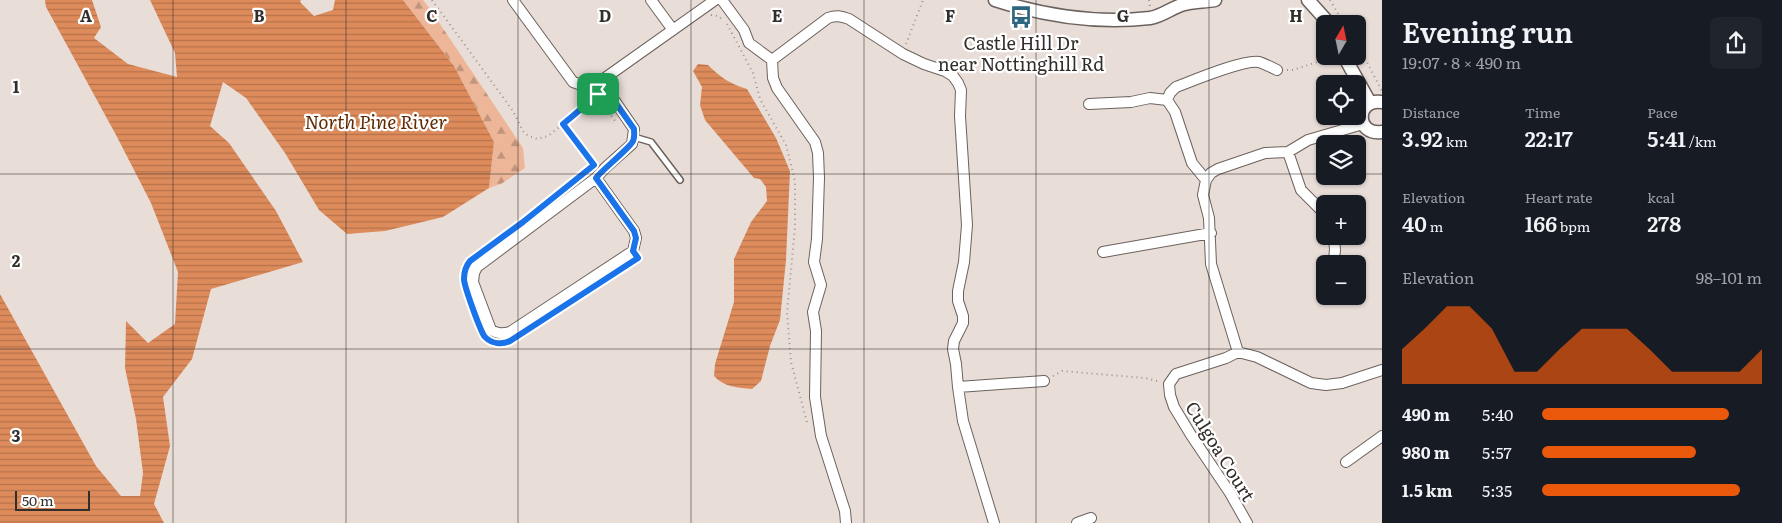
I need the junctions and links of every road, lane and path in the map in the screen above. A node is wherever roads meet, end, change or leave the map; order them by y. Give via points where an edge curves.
1 (432, 0) edge
2 (513, 0) edge
3 (651, 0) edge
4 (715, 0) edge
5 (722, 0) edge
6 (922, 0) edge
7 (995, 0) edge
8 (1215, 0) edge
9 (1308, 0) edge
10 (1317, 0) edge
11 (1330, 0) edge
12 (1321, 15) edge
13 (1324, 15) edge
14 (1339, 15) edge
15 (706, 17) dead end
16 (673, 30) junction
17 (903, 54) junction
18 (772, 60) junction
19 (1366, 61) edge
20 (1316, 62) edge
21 (1350, 65) edge
22 (1277, 70) joint
23 (596, 88) junction
24 (1382, 92) edge
25 (1167, 100) junction
26 (1376, 103) edge
27 (1089, 104) dead end
28 (563, 124) junction
29 (618, 124) dead end
30 (1360, 125) edge
31 (1364, 125) edge
32 (1381, 134) edge
33 (634, 137) junction
34 (1288, 152) junction
35 (599, 166) junction
36 (580, 176) dead end
37 (596, 178) junction
38 (680, 180) dead end
39 (1206, 180) junction
40 (1316, 205) edge
41 (1211, 233) junction
42 (1103, 252) dead end
43 (1238, 352) junction
44 (1382, 370) edge
45 (1044, 381) joint
46 (1169, 384) junction
47 (958, 387) junction
48 (810, 429) dead end
49 (1382, 436) edge
50 (1346, 462) dead end
51 (1091, 518) dead end
52 (846, 523) edge
53 (994, 523) edge
54 (1077, 523) edge
55 (1247, 523) edge

1 - 28 path via 513,111 524,133 537,139 548,136
2 - 23 street via 573,82
3 - 16 street
4 - 16 street
5 - 18 street via 744,30 749,43
6 - 17 path
7 - 8 street via 1027,10 1098,20 1151,18 1183,4
9 - 12 street
10 - 13 street
11 - 14 path
15 - 48 path via 718,16 725,22 753,73 760,99 786,145 795,181 795,227 787,313 791,362
16 - 23 street
17 - 18 street via 849,19 835,16
17 - 47 street via 945,71 953,76 961,90 967,225 958,291 963,323 953,349
18 - 52 street via 777,88 815,142 818,153 814,262 821,285 813,312 816,331 815,397 821,436
19 - 24 path
20 - 22 path via 1293,70
21 - 26 street
22 - 25 street via 1251,62 1176,87
23 - 28 path
23 - 29 path
23 - 33 street via 634,129
25 - 27 street via 1150,98
25 - 39 street via 1175,112 1192,163
28 - 35 path
30 - 34 street via 1308,140
31 - 32 street via 1370,132
33 - 35 street via 632,144
33 - 38 lane via 651,142
34 - 39 street via 1265,154 1218,169
34 - 40 street via 1301,190
35 - 36 path
35 - 37 street
37 - 37 street via 477,267 473,282 491,330 502,334 510,332 633,251 634,231
39 - 41 street via 1203,195
41 - 42 street
41 - 43 street via 1211,264
43 - 44 street via 1256,356 1312,383 1326,385
43 - 46 street via 1176,374
45 - 46 path via 1062,371 1145,378
45 - 47 street
46 - 55 street, Culgoa Court via 1174,407
47 - 53 street via 964,420
49 - 50 street
51 - 54 street

